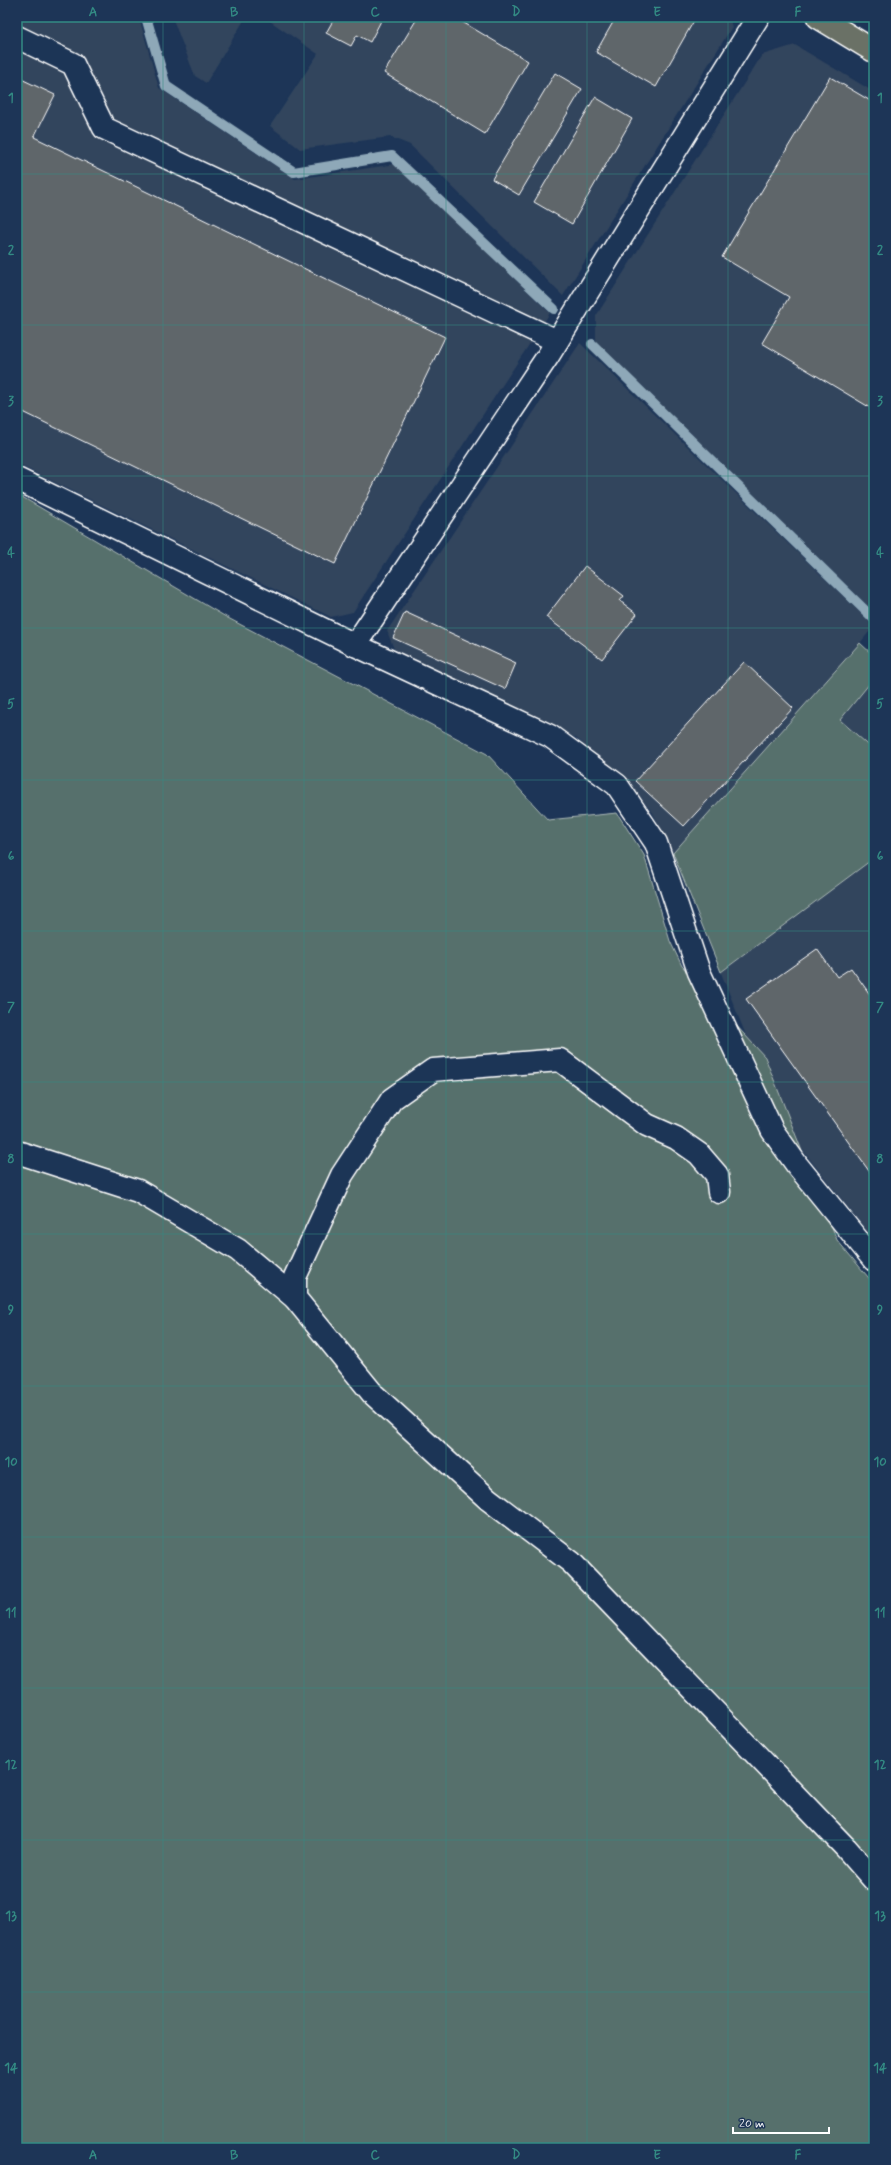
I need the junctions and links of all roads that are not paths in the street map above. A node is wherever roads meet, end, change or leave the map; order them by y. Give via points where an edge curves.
1 (758, 17) edge
2 (818, 17) edge
3 (17, 37) edge
4 (874, 50) edge
5 (557, 341) junction
6 (17, 480) edge
7 (355, 645) junction
8 (17, 1152) edge
9 (719, 1192) dead end
10 (874, 1260) edge
11 (295, 1298) junction
12 (874, 1880) edge

1 - 5 street
2 - 4 highway
3 - 5 street via 73,64 104,128
5 - 7 street
6 - 7 street
7 - 10 street via 550,736 616,785 656,843 699,972 772,1130
8 - 11 street via 138,1191 238,1250
9 - 11 street via 717,1176 699,1154 676,1138 647,1125 560,1060 433,1070 392,1099 342,1175 295,1276
11 - 12 street via 373,1394 488,1499 570,1562

